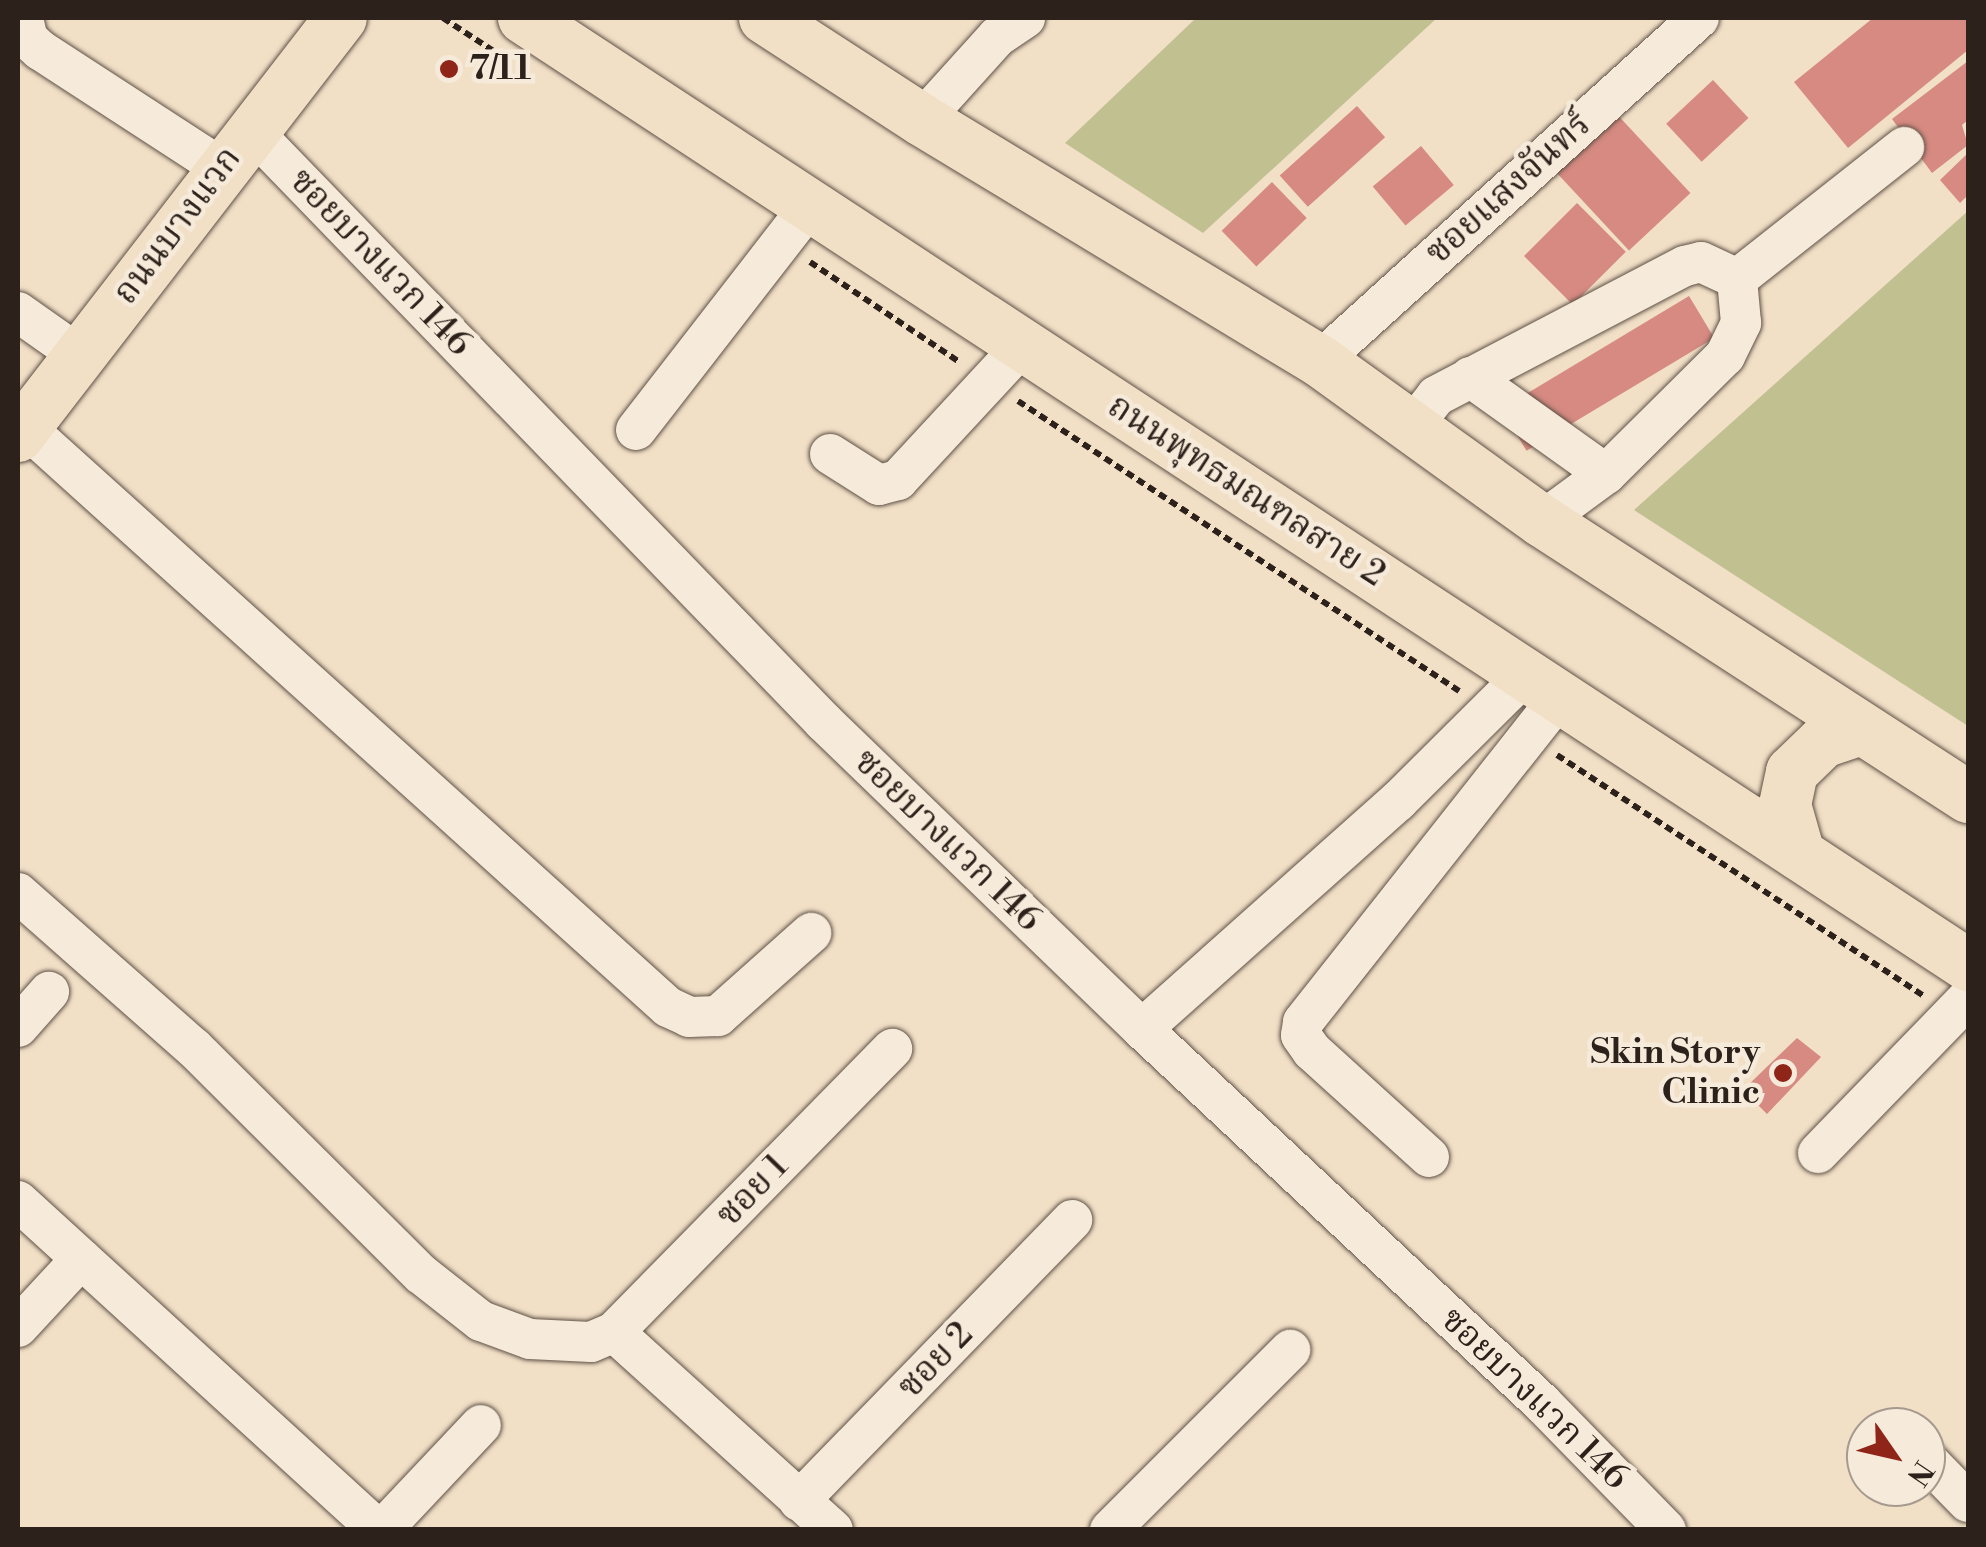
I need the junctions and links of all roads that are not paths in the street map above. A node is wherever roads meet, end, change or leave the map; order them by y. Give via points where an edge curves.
1 (23, 18) edge
2 (341, 18) edge
3 (765, 18) edge
4 (1024, 18) edge
5 (1699, 18) edge
6 (514, 38) edge
7 (922, 120) junction
8 (1904, 146) dead end
9 (236, 149) junction
10 (795, 225) junction
11 (1736, 278) junction
12 (18, 312) edge
13 (79, 355) junction
14 (1320, 360) junction
15 (1005, 362) junction
16 (1470, 377) junction
17 (1412, 427) junction
18 (636, 430) dead end
19 (21, 431) edge
20 (830, 454) dead end
21 (1606, 474) junction
22 (1542, 520) junction
23 (1538, 703) junction
24 (1861, 729) junction
25 (1968, 798) edge
26 (1799, 854) junction
27 (18, 893) edge
28 (811, 932) dead end
29 (1968, 965) edge
30 (49, 992) dead end
31 (1961, 1006) edge
32 (18, 1028) edge
33 (1142, 1029) junction
34 (892, 1049) dead end
35 (1818, 1153) dead end
36 (1430, 1157) dead end
37 (18, 1201) edge
38 (1072, 1220) dead end
39 (82, 1259) junction
40 (18, 1326) edge
41 (614, 1332) junction
42 (1290, 1350) dead end
43 (480, 1425) dead end
44 (1946, 1479) edge
45 (800, 1501) junction
46 (1968, 1502) edge
47 (380, 1530) edge
48 (834, 1530) edge
49 (1110, 1530) edge
50 (1666, 1530) edge

1 - 9 street, ซอยบางแวก 146 via 28,39 40,50
2 - 9 main road, ถนนบางแวก
3 - 7 main road
4 - 7 street via 997,37
5 - 14 street, ซอยแสงจันทร์
6 - 10 main road, ถนนพุทธมณฑลสาย 2
7 - 14 main road
8 - 11 street
9 - 13 main road, ถนนบางแวก
9 - 33 street, ซอยบางแวก 146
10 - 15 main road, ถนนพุทธมณฑลสาย 2
10 - 18 street
11 - 16 street via 1701,262 1685,266
11 - 21 street via 1741,323 1725,356
12 - 13 street
13 - 19 main road, ถนนบางแวก
14 - 17 main road
15 - 20 street via 898,480 878,485
15 - 23 main road, ถนนพุทธมณฑลสาย 2
16 - 17 street via 1436,396
16 - 21 street
17 - 22 main road
19 - 28 street via 668,1006 689,1018 718,1016
21 - 22 street
22 - 24 main road
23 - 26 main road, ถนนพุทธมณฑลสาย 2
23 - 33 street via 1489,711
23 - 36 street via 1303,1022 1301,1035 1312,1051
24 - 25 main road
24 - 26 main road via 1823,742 1792,772 1785,805
26 - 29 main road, ถนนพุทธมณฑลสาย 2
27 - 41 street via 194,1048 450,1299 481,1321 530,1339 590,1342
30 - 32 street
31 - 35 street
33 - 50 street, ซอยบางแวก 146 via 1543,1404
34 - 41 street, ซอย 1
37 - 39 street
38 - 45 street, ซอย 2
39 - 40 street
39 - 47 street
41 - 45 street
42 - 49 street
43 - 47 street
44 - 46 street
45 - 48 street

